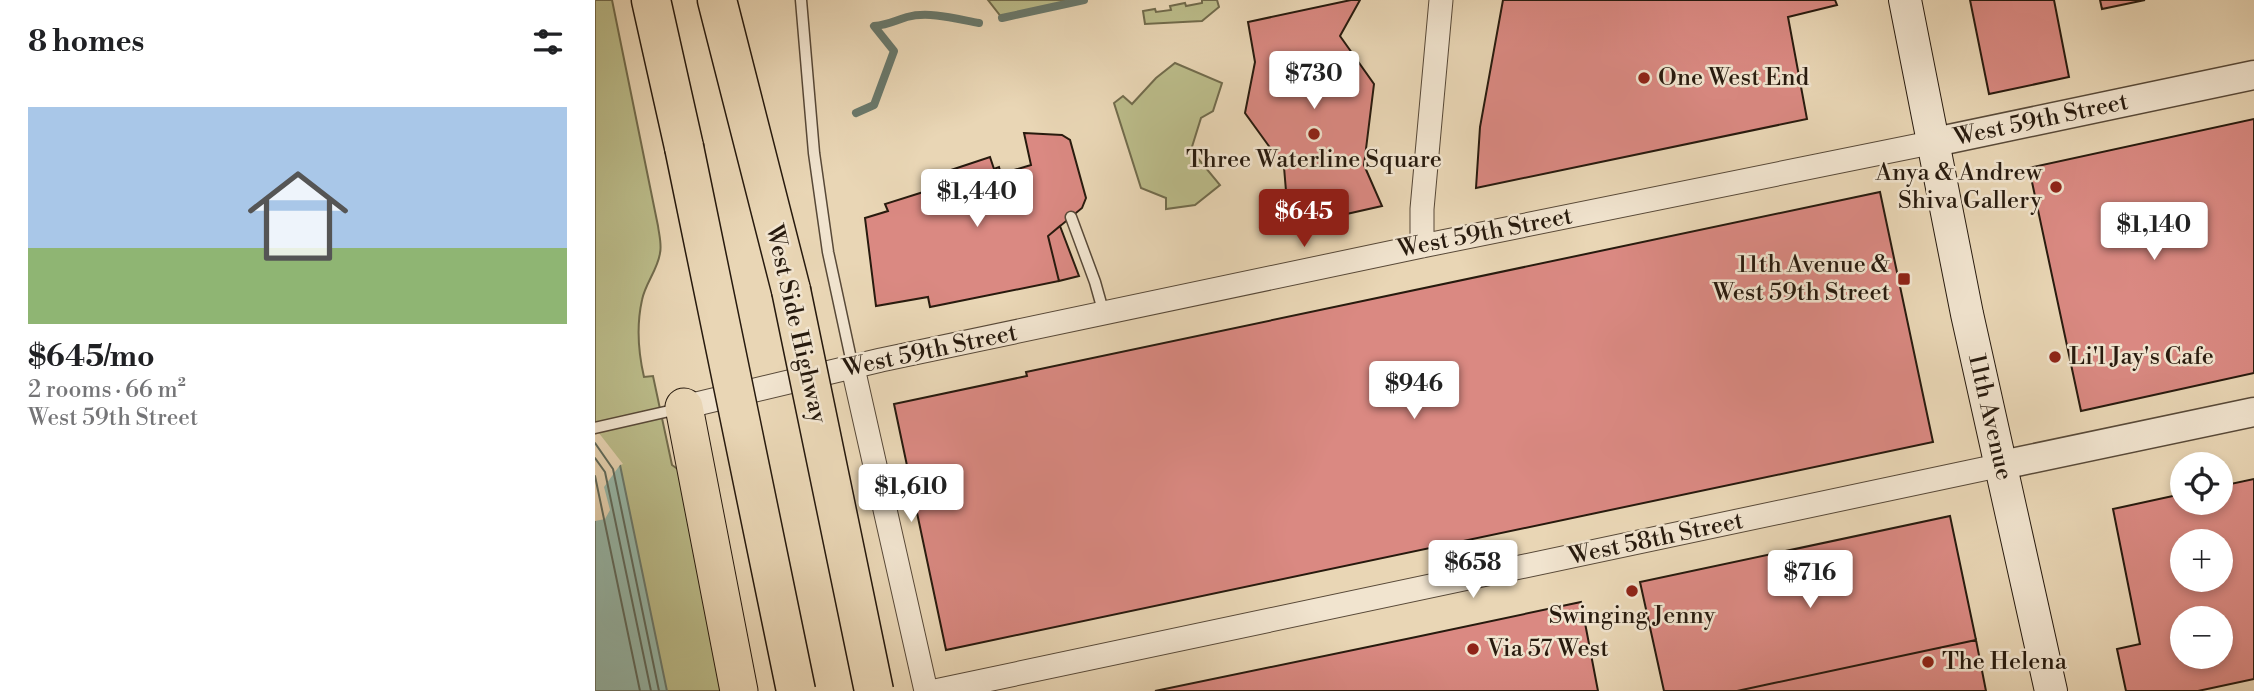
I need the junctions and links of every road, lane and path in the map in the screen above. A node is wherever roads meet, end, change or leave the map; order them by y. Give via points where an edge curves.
1 (650, 0) edge
2 (717, 0) edge
3 (801, 0) edge
4 (1441, 0) edge
5 (1905, 0) edge
6 (2254, 75) edge
7 (1935, 142) junction
8 (1071, 217) dead end
9 (1422, 246) junction
10 (1104, 314) junction
11 (853, 368) junction
12 (684, 407) junction
13 (2254, 412) edge
14 (595, 428) edge
15 (2002, 465) junction
16 (740, 691) edge
17 (796, 691) edge
18 (874, 691) edge
19 (926, 691) edge
20 (935, 691) edge
21 (2052, 691) edge

1 - 17 highway, bridge
2 - 18 highway, West Side Highway, bridge via 791,290
3 - 11 lane via 814,153
4 - 9 street
5 - 7 main road, 11th Avenue
6 - 7 street, West 59th Street
7 - 9 street, West 59th Street
7 - 15 main road, 11th Avenue via 1967,314
8 - 10 lane
9 - 10 street, West 59th Street
10 - 11 street, West 59th Street
11 - 12 street, West 59th Street
11 - 19 street
12 - 14 lane, West 59th Street
12 - 16 highway
13 - 15 street, West 58th Street
15 - 20 street, West 58th Street
15 - 21 main road, 11th Avenue

